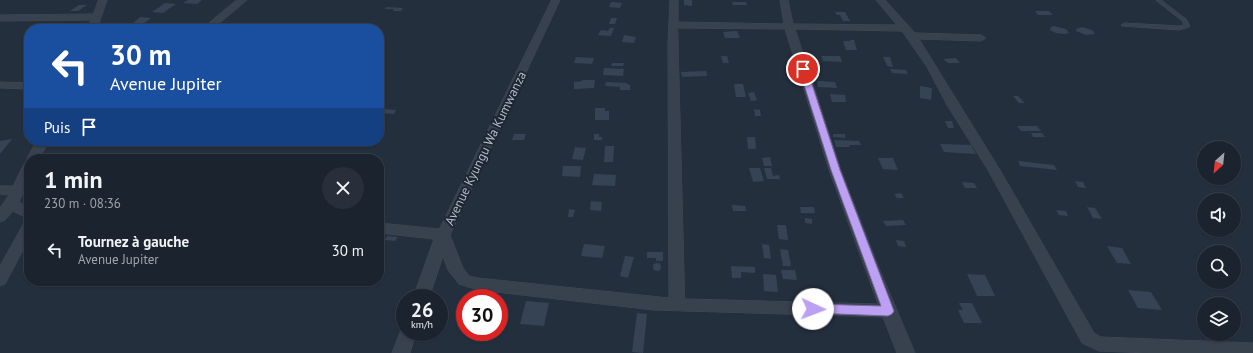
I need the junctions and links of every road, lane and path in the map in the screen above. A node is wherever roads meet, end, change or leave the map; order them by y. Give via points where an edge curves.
1 (103, 0) edge
2 (243, 0) edge
3 (556, 0) edge
4 (674, 0) edge
5 (784, 0) edge
6 (880, 0) edge
7 (1158, 0) edge
8 (97, 17) junction
9 (0, 18) edge
10 (94, 24) edge
11 (213, 24) dead end
12 (674, 25) junction
13 (1124, 25) dead end
14 (788, 26) junction
15 (909, 32) junction
16 (981, 38) dead end
17 (0, 85) edge
18 (24, 86) edge
19 (24, 178) edge
20 (0, 190) edge
21 (18, 191) junction
22 (11, 204) junction
23 (24, 211) edge
24 (0, 217) edge
25 (384, 229) edge
26 (24, 235) edge
27 (443, 236) junction
28 (0, 280) edge
29 (424, 289) edge
30 (677, 305) junction
31 (888, 311) junction
32 (405, 341) edge
33 (1102, 348) edge
34 (1253, 350) edge
35 (401, 353) edge
36 (906, 353) edge

1 - 8 street
2 - 11 street
3 - 27 street, Avenue Kyungu Wa Kumwanza
4 - 12 street
5 - 14 street
6 - 15 street
7 - 13 lane via 1184,20 1187,26 1179,28
8 - 9 street
8 - 10 street
12 - 14 street
12 - 30 street
14 - 15 street
14 - 31 street via 818,111 835,170
15 - 16 street
15 - 33 street via 994,170 1084,334
17 - 18 street
19 - 21 street
20 - 21 street
21 - 22 street
22 - 23 street
22 - 24 street
25 - 27 street
26 - 28 street
27 - 29 street, Avenue Kyungu Wa Kumwanza
27 - 30 street via 456,270 464,280 478,284
30 - 31 street
31 - 36 street
32 - 35 street
33 - 34 street

